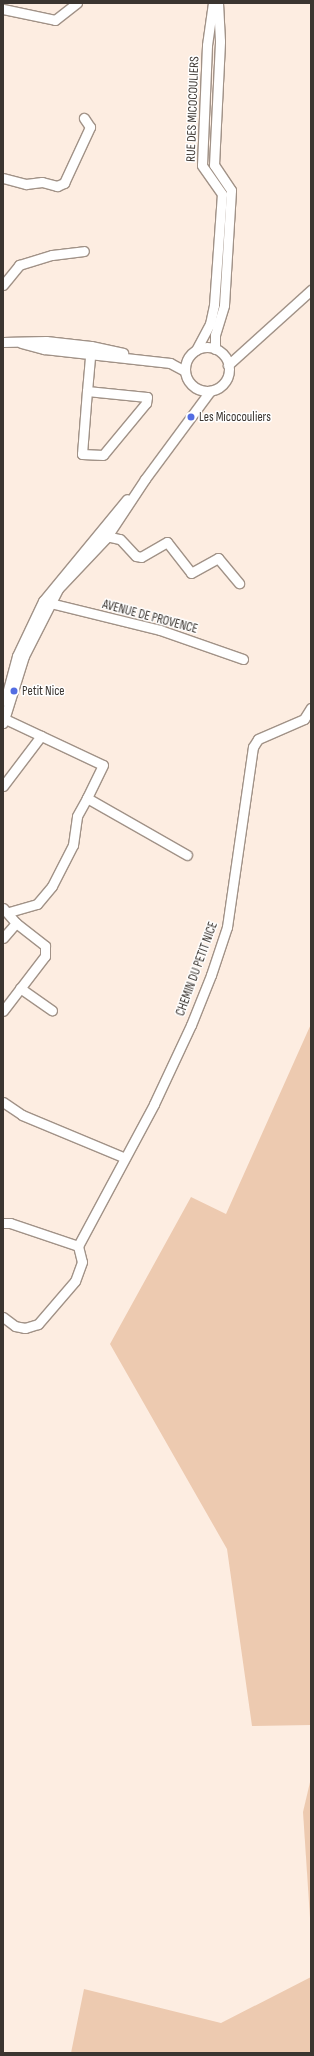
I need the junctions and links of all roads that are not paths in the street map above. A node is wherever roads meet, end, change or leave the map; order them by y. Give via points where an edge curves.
1 (77, 3) edge
2 (213, 3) edge
3 (218, 3) edge
4 (3, 9) edge
5 (84, 118) dead end
6 (3, 178) edge
7 (84, 251) dead end
8 (3, 286) edge
9 (311, 290) edge
10 (3, 342) edge
11 (90, 350) junction
12 (219, 352) junction
13 (240, 352) junction
14 (192, 354) junction
15 (170, 363) junction
16 (228, 366) junction
17 (185, 371) junction
18 (196, 388) junction
19 (87, 391) junction
20 (210, 391) junction
21 (195, 412) junction
22 (103, 536) junction
23 (239, 583) dead end
24 (46, 603) junction
25 (243, 659) dead end
26 (311, 708) edge
27 (4, 718) edge
28 (41, 736) junction
29 (3, 786) edge
30 (87, 798) junction
31 (187, 855) dead end
32 (6, 910) edge
33 (16, 923) junction
34 (3, 938) edge
35 (20, 988) junction
36 (52, 1010) dead end
37 (3, 1011) edge
38 (3, 1102) edge
39 (123, 1157) junction
40 (3, 1223) edge
41 (78, 1246) junction
42 (3, 1317) edge

1 - 4 street via 55,20
2 - 14 street, RUE DES MICOCOULIERS via 208,45 202,165 222,194 214,305 210,324
3 - 12 street, RUE DES MICOCOULIERS via 220,41 214,165 231,190 224,305 214,335
5 - 6 street via 90,127 64,183 57,186 42,182 26,184
7 - 8 street via 52,255 19,265
9 - 13 street
10 - 11 street
11 - 15 street
11 - 19 street
12 - 13 street
12 - 14 street via 202,348
12 - 16 street
13 - 16 street
14 - 15 street
14 - 17 street
15 - 17 street
16 - 20 street via 222,384
17 - 18 street via 191,384
18 - 20 street
18 - 21 street
19 - 19 street via 82,454 103,455 146,403 147,397
20 - 21 street
21 - 22 street via 145,479 117,510
22 - 23 street via 120,539 136,556 141,557 167,542 191,573 218,558
22 - 24 street
24 - 25 street, AVENUE DE PROVENCE via 160,630
24 - 27 street via 17,656
26 - 39 street, CHEMIN DU PETIT NICE via 304,719 258,740 253,747 227,926 191,1025 138,1136
27 - 28 street
28 - 29 street
28 - 30 street via 103,765
30 - 31 street
30 - 32 street via 77,816 73,846 52,886 37,904
32 - 33 street
33 - 34 street
33 - 35 street via 45,946 45,956
35 - 36 street
35 - 37 street
38 - 39 street via 22,1115
39 - 41 street, CHEMIN DU PETIT NICE
40 - 41 street via 10,1223
41 - 42 street via 82,1262 75,1280 38,1324 20,1327

